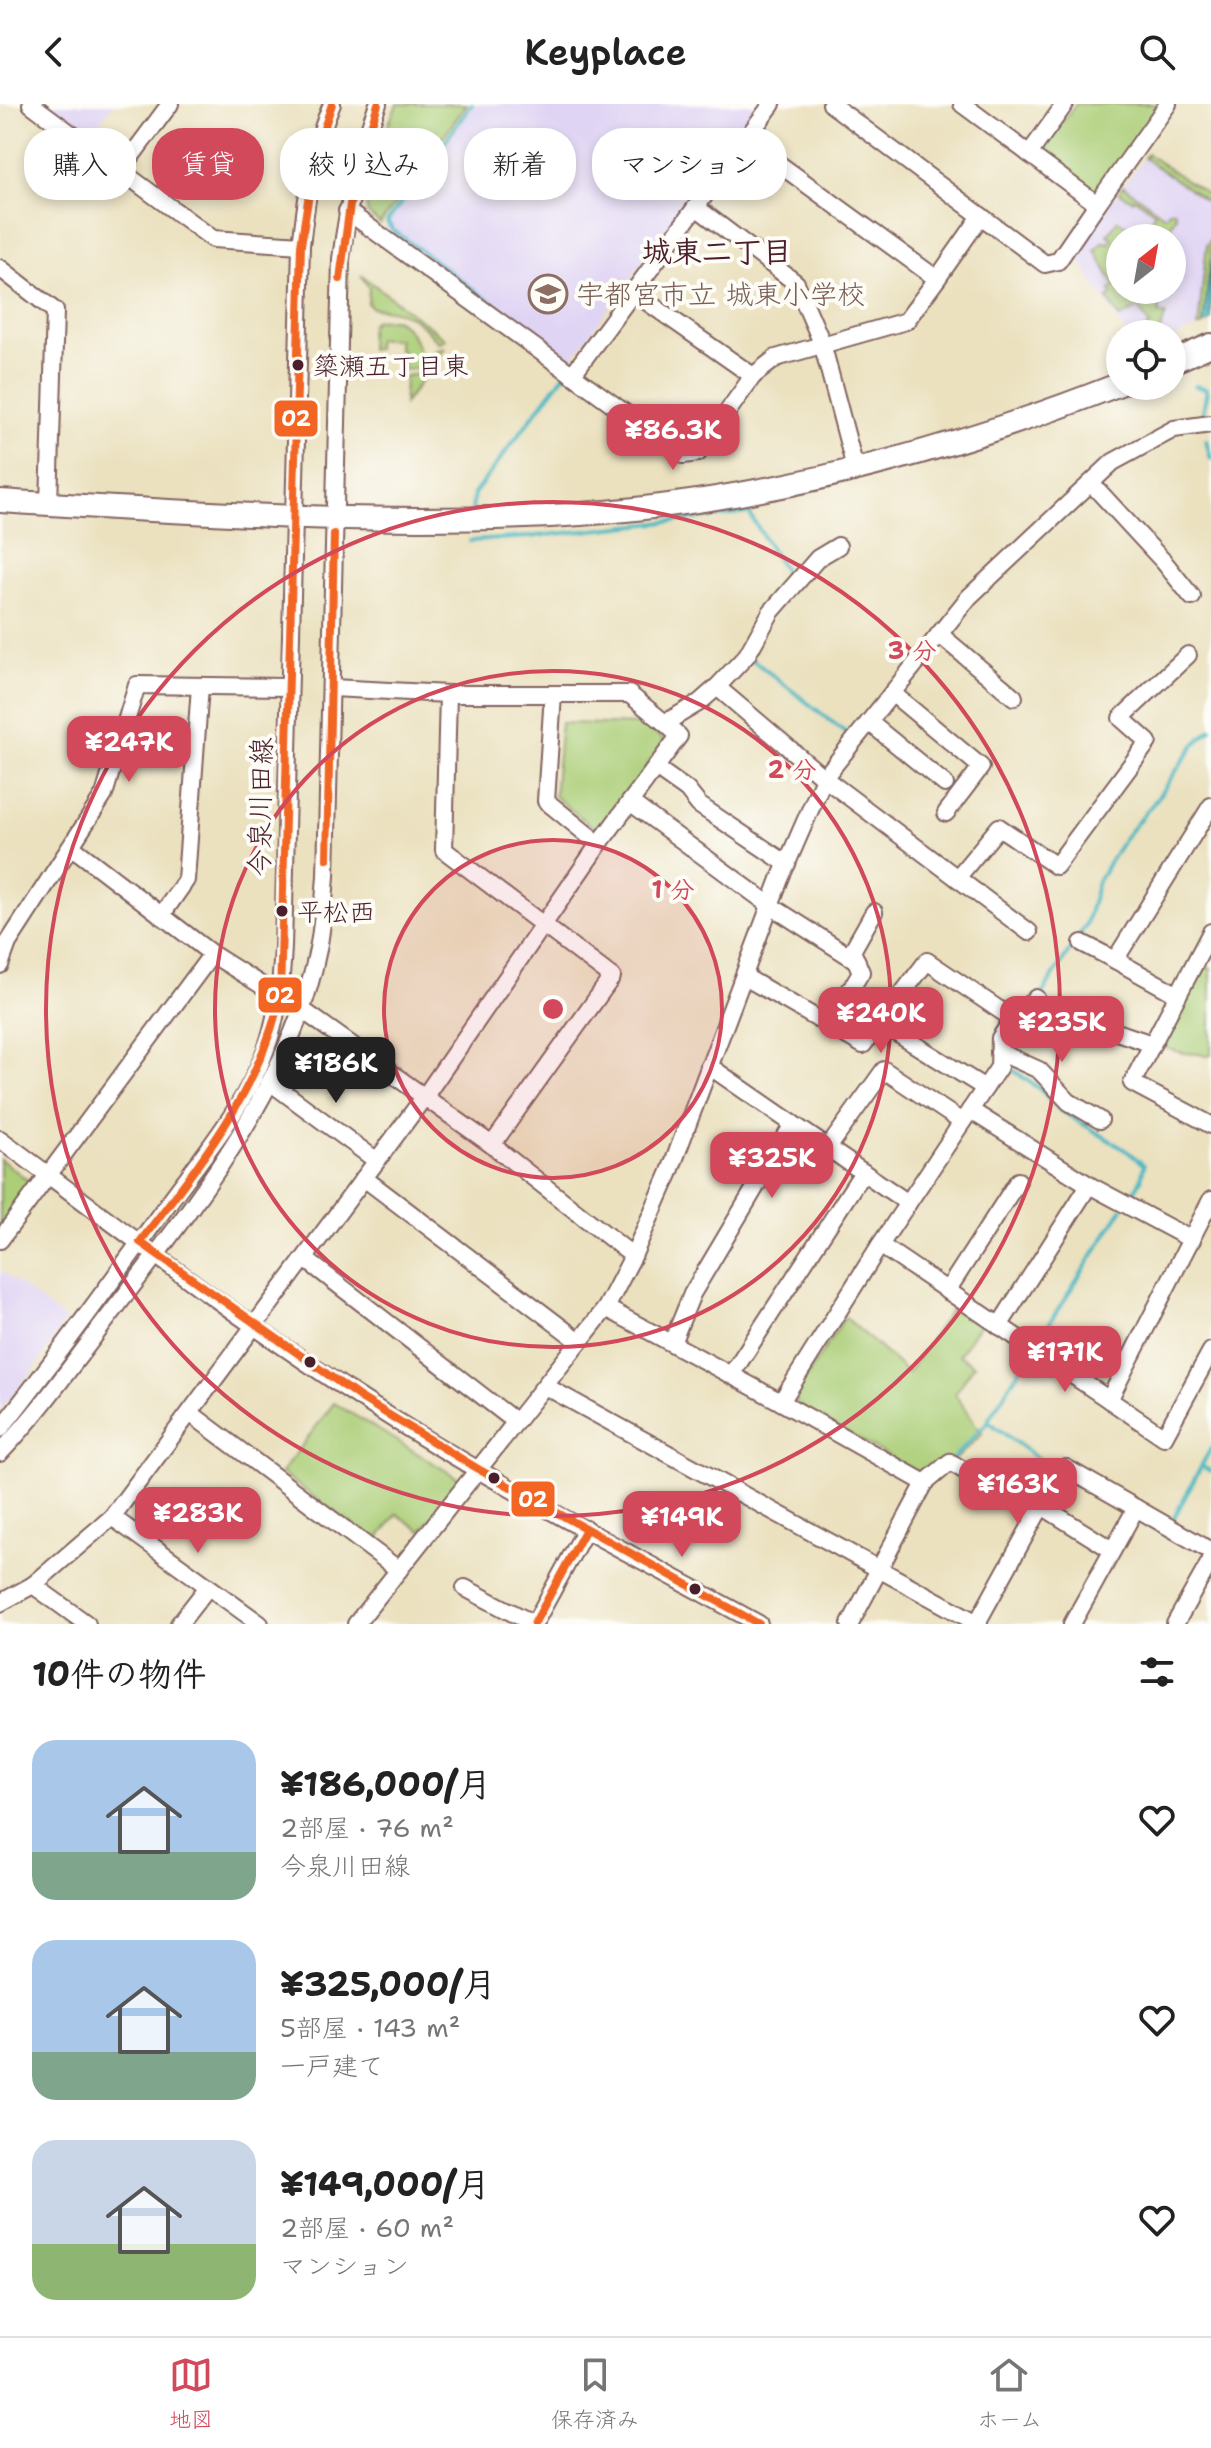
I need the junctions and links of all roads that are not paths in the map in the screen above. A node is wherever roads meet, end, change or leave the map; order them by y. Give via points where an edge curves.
1 (31, 104) edge
2 (170, 104) edge
3 (332, 104) edge
4 (378, 104) edge
5 (772, 104) edge
6 (831, 104) edge
7 (962, 104) edge
8 (1065, 104) edge
9 (1168, 104) edge
10 (64, 128) edge
11 (755, 128) edge
12 (136, 150) edge
13 (1029, 154) junction
14 (787, 170) edge
15 (136, 181) edge
16 (701, 200) edge
17 (1097, 204) junction
18 (696, 207) junction
19 (347, 211) junction
20 (981, 216) junction
21 (301, 245) junction
22 (0, 268) edge
23 (937, 279) junction
24 (633, 292) junction
25 (822, 343) junction
26 (1211, 345) edge
27 (1186, 356) edge
28 (572, 375) junction
29 (753, 376) junction
30 (1106, 389) edge
31 (1211, 424) edge
32 (855, 468) junction
33 (1091, 483) junction
34 (0, 501) edge
35 (49, 504) junction
36 (293, 518) junction
37 (334, 520) junction
38 (838, 546) dead end
39 (1192, 597) dead end
40 (939, 634) junction
41 (1188, 655) dead end
42 (200, 686) junction
43 (289, 687) junction
44 (717, 687) junction
45 (332, 688) junction
46 (892, 693) junction
47 (448, 694) junction
48 (553, 694) junction
49 (1014, 697) dead end
50 (869, 722) junction
51 (665, 723) junction
52 (656, 768) junction
53 (824, 778) junction
54 (945, 784) dead end
55 (630, 802) junction
56 (1211, 806) edge
57 (946, 813) dead end
58 (599, 844) junction
59 (72, 847) junction
60 (787, 864) junction
61 (957, 878) junction
62 (771, 906) junction
63 (874, 912) dead end
64 (161, 916) junction
65 (545, 924) junction
66 (1029, 932) dead end
67 (1211, 932) edge
68 (1082, 943) dead end
69 (212, 954) junction
70 (1115, 960) junction
71 (857, 961) junction
72 (0, 965) edge
73 (745, 977) junction
74 (1178, 995) junction
75 (280, 997) junction
76 (1036, 998) dead end
77 (301, 1009) junction
78 (1013, 1019) junction
79 (880, 1023) junction
80 (829, 1025) junction
81 (1096, 1025) dead end
82 (1152, 1044) junction
83 (999, 1052) junction
84 (709, 1066) junction
85 (270, 1082) junction
86 (985, 1088) junction
87 (425, 1096) junction
88 (966, 1116) junction
89 (1100, 1120) dead end
90 (793, 1124) junction
91 (1211, 1125) edge
92 (0, 1139) edge
93 (492, 1145) junction
94 (828, 1148) junction
95 (377, 1161) junction
96 (863, 1172) junction
97 (48, 1175) junction
98 (364, 1178) junction
99 (1018, 1181) dead end
100 (1089, 1185) junction
101 (1211, 1200) edge
102 (908, 1203) junction
103 (0, 1240) edge
104 (1192, 1240) junction
105 (140, 1242) junction
106 (880, 1245) junction
107 (156, 1254) junction
108 (633, 1256) junction
109 (305, 1259) junction
110 (947, 1291) junction
111 (606, 1308) junction
112 (255, 1326) junction
113 (999, 1326) junction
114 (579, 1341) junction
115 (672, 1343) junction
116 (1211, 1351) edge
117 (731, 1375) junction
118 (545, 1386) junction
119 (1109, 1400) junction
120 (781, 1402) junction
121 (190, 1413) junction
122 (516, 1422) junction
123 (0, 1429) edge
124 (0, 1453) edge
125 (478, 1469) junction
126 (925, 1483) junction
127 (1136, 1508) junction
128 (1039, 1510) junction
129 (112, 1517) junction
130 (586, 1529) junction
131 (1112, 1550) junction
132 (1211, 1551) edge
133 (1211, 1560) edge
134 (878, 1569) junction
135 (399, 1570) junction
136 (33, 1585) junction
137 (208, 1587) junction
138 (465, 1588) dead end
139 (0, 1603) edge
140 (253, 1622) edge
141 (87, 1624) edge
142 (179, 1624) edge
143 (356, 1624) edge
144 (534, 1624) edge
145 (759, 1624) edge
146 (850, 1624) edge
147 (978, 1624) edge
148 (1072, 1624) edge
149 (1175, 1624) edge

1 - 10 street
2 - 12 street
3 - 21 street, 今泉川田線 via 311,171
4 - 19 street via 363,141
5 - 11 street
6 - 20 street
7 - 13 street
8 - 13 street
9 - 17 street
13 - 17 street
14 - 23 street
15 - 21 street via 213,239
16 - 18 street
17 - 20 street via 1058,261 1045,264
18 - 24 street
18 - 25 street via 796,283
19 - 28 street
19 - 37 street via 339,300
20 - 23 street
21 - 36 street, 今泉川田線
22 - 35 street via 55,311
23 - 25 street via 906,321
24 - 28 street
24 - 29 street
25 - 29 street via 776,358
25 - 32 street
26 - 27 highway
28 - 29 street via 683,455 698,453
30 - 32 highway via 1013,423
31 - 33 street via 1174,429 1113,462
32 - 37 highway via 731,494 597,512
33 - 39 street
33 - 40 street via 969,597
34 - 35 highway
35 - 36 highway
36 - 37 highway
36 - 43 street, 今泉川田線
37 - 45 street
38 - 44 street via 818,558 771,612 747,655
40 - 46 street
40 - 49 street
41 - 61 street via 1121,718 1148,742 1056,866 999,827
42 - 43 street
42 - 59 street via 137,685 104,795
42 - 64 street via 186,880
43 - 75 street, 今泉川田線
44 - 51 street
44 - 53 street
45 - 47 street
45 - 77 street via 323,911 319,948
46 - 50 street
46 - 57 street via 981,767
47 - 48 street
47 - 65 street via 444,850
48 - 51 street via 629,694
48 - 58 street via 546,801
50 - 53 street
50 - 54 street
51 - 52 street via 679,736
52 - 55 street
52 - 60 street via 699,805
53 - 60 street
53 - 61 street
55 - 58 street
55 - 62 street
56 - 70 street
58 - 65 street
59 - 64 street
59 - 72 street via 8,943
60 - 62 street
61 - 66 street
62 - 71 street
62 - 73 street
63 - 71 street via 852,951
64 - 69 street
65 - 87 street
65 - 93 street via 612,977
67 - 74 street
68 - 70 street
69 - 75 street
69 - 97 street
70 - 74 street
71 - 80 street via 861,972
73 - 80 street
73 - 84 street
74 - 82 street
75 - 105 street, 今泉川田線 via 252,1080
76 - 78 street
77 - 85 street
77 - 87 street
78 - 79 street via 927,961
78 - 83 street via 1000,1038
79 - 80 street via 863,1045
79 - 86 street
81 - 82 street
82 - 91 street via 1132,1083
83 - 86 street via 999,1067
83 - 89 street via 1039,1070 1069,1102
84 - 90 street
84 - 108 street
85 - 95 street
85 - 107 street
86 - 88 street
87 - 93 street
87 - 95 street
88 - 94 street via 884,1070
88 - 100 street
88 - 102 street
90 - 94 street
90 - 115 street via 692,1294
92 - 97 street
93 - 108 street
94 - 96 street
95 - 98 street
96 - 102 street
96 - 117 street
97 - 103 street
97 - 105 street
98 - 109 street
98 - 114 street
99 - 110 street
100 - 104 street
100 - 113 street
101 - 104 street
102 - 106 street
104 - 119 street
105 - 107 street
105 - 123 street, 今泉川田線
106 - 110 street
106 - 120 street
107 - 112 street
107 - 124 street
108 - 111 street
109 - 112 street
109 - 122 street
110 - 113 street
111 - 114 street
111 - 115 street
112 - 121 street
112 - 125 street
113 - 119 street
114 - 118 street
115 - 117 street
116 - 119 street via 1164,1437
117 - 120 street
118 - 122 street
118 - 134 street
120 - 126 street
121 - 129 street
121 - 135 street
122 - 125 street
125 - 130 street
125 - 135 street
126 - 128 street via 950,1462
126 - 134 street
127 - 128 street via 1066,1468
127 - 131 street
127 - 132 street
128 - 131 street
128 - 147 street
129 - 136 street
129 - 137 street
130 - 144 street
130 - 145 street
131 - 148 street
133 - 149 street
134 - 146 street
134 - 147 street
135 - 143 street
136 - 139 street
136 - 141 street
137 - 140 street
137 - 142 street
138 - 144 street

